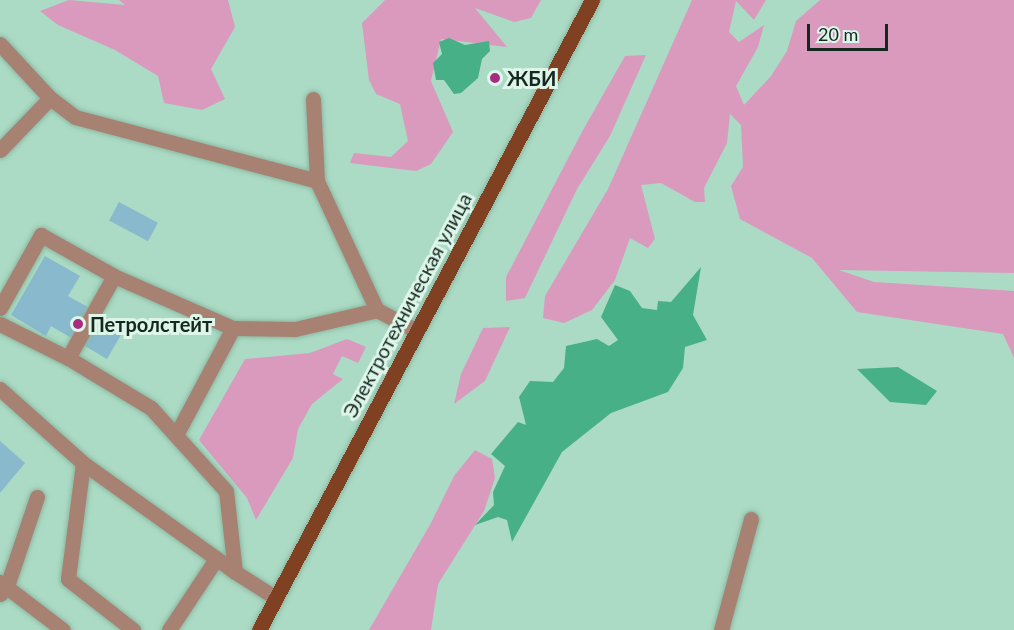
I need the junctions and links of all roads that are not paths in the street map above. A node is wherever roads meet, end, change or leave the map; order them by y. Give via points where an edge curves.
1 (592, 0) edge
2 (0, 44) edge
3 (50, 98) junction
4 (313, 99) dead end
5 (0, 150) edge
6 (317, 181) junction
7 (114, 276) junction
8 (0, 308) edge
9 (377, 310) junction
10 (0, 324) edge
11 (233, 328) junction
12 (417, 331) junction
13 (68, 358) junction
14 (0, 389) edge
15 (176, 435) junction
16 (83, 463) junction
17 (37, 497) dead end
18 (751, 519) dead end
19 (216, 559) junction
20 (235, 572) junction
21 (2, 588) edge
22 (276, 598) junction
23 (63, 630) edge
24 (134, 630) edge
25 (169, 630) edge
26 (259, 630) edge
27 (721, 630) edge

1 - 12 main road, Электротехническая улица
2 - 3 lane
3 - 5 lane
3 - 6 lane via 75,117
4 - 6 lane
6 - 9 lane
7 - 8 lane via 41,235
7 - 11 lane
7 - 13 lane
9 - 11 lane via 295,329
9 - 12 lane
10 - 13 lane
11 - 15 lane
12 - 22 main road, Электротехническая улица
13 - 15 lane via 151,408
14 - 16 lane
15 - 20 lane via 226,491
16 - 19 lane
16 - 24 lane via 68,579
17 - 21 lane
18 - 27 lane
19 - 20 lane
19 - 25 lane
20 - 22 lane
21 - 23 lane
22 - 26 main road, Электротехническая улица

